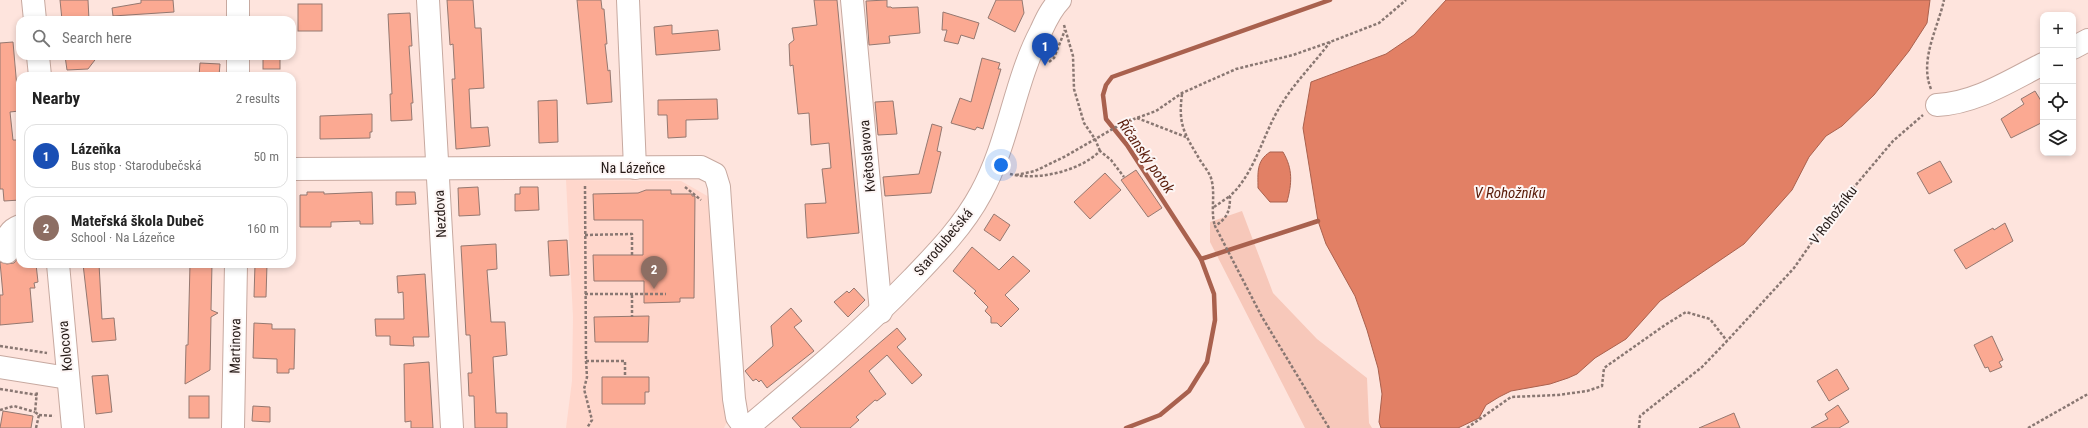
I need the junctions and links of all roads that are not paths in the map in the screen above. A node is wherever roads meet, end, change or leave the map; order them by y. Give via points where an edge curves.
1 (33, 0) edge
2 (238, 0) edge
3 (428, 0) edge
4 (628, 0) edge
5 (852, 0) edge
6 (1051, 4) edge
7 (35, 16) edge
8 (238, 16) edge
9 (2088, 40) edge
10 (2076, 46) edge
11 (38, 60) edge
12 (238, 60) edge
13 (2040, 66) edge
14 (40, 72) edge
15 (238, 72) edge
16 (1937, 105) road end
17 (437, 167) junction
18 (635, 168) junction
19 (296, 169) edge
20 (16, 229) edge
21 (7, 252) dead end
22 (58, 268) edge
23 (236, 268) edge
24 (881, 312) junction
25 (0, 368) edge
26 (68, 378) junction
27 (67, 422) edge
28 (234, 428) edge
29 (452, 428) edge
30 (746, 428) edge

1 - 7 street
2 - 8 street
3 - 17 street, Nezdova
4 - 18 street
5 - 24 street, Květoslavova
6 - 24 street, Starodubečská via 1027,60 982,192 965,219
9 - 10 street
11 - 14 street
12 - 15 street
13 - 16 street via 1984,94 1962,102
17 - 18 street, Na Lázeňce
17 - 19 street, Na Lázeňce
17 - 29 street, Nezdova
18 - 30 street, Na Lázeňce via 700,167 715,174 720,202 734,399 737,417
20 - 21 street via 8,234
22 - 26 street, Kolocova
23 - 28 street, Martinova
24 - 30 street, Starodubečská
25 - 26 street
26 - 27 street, Kolocova

